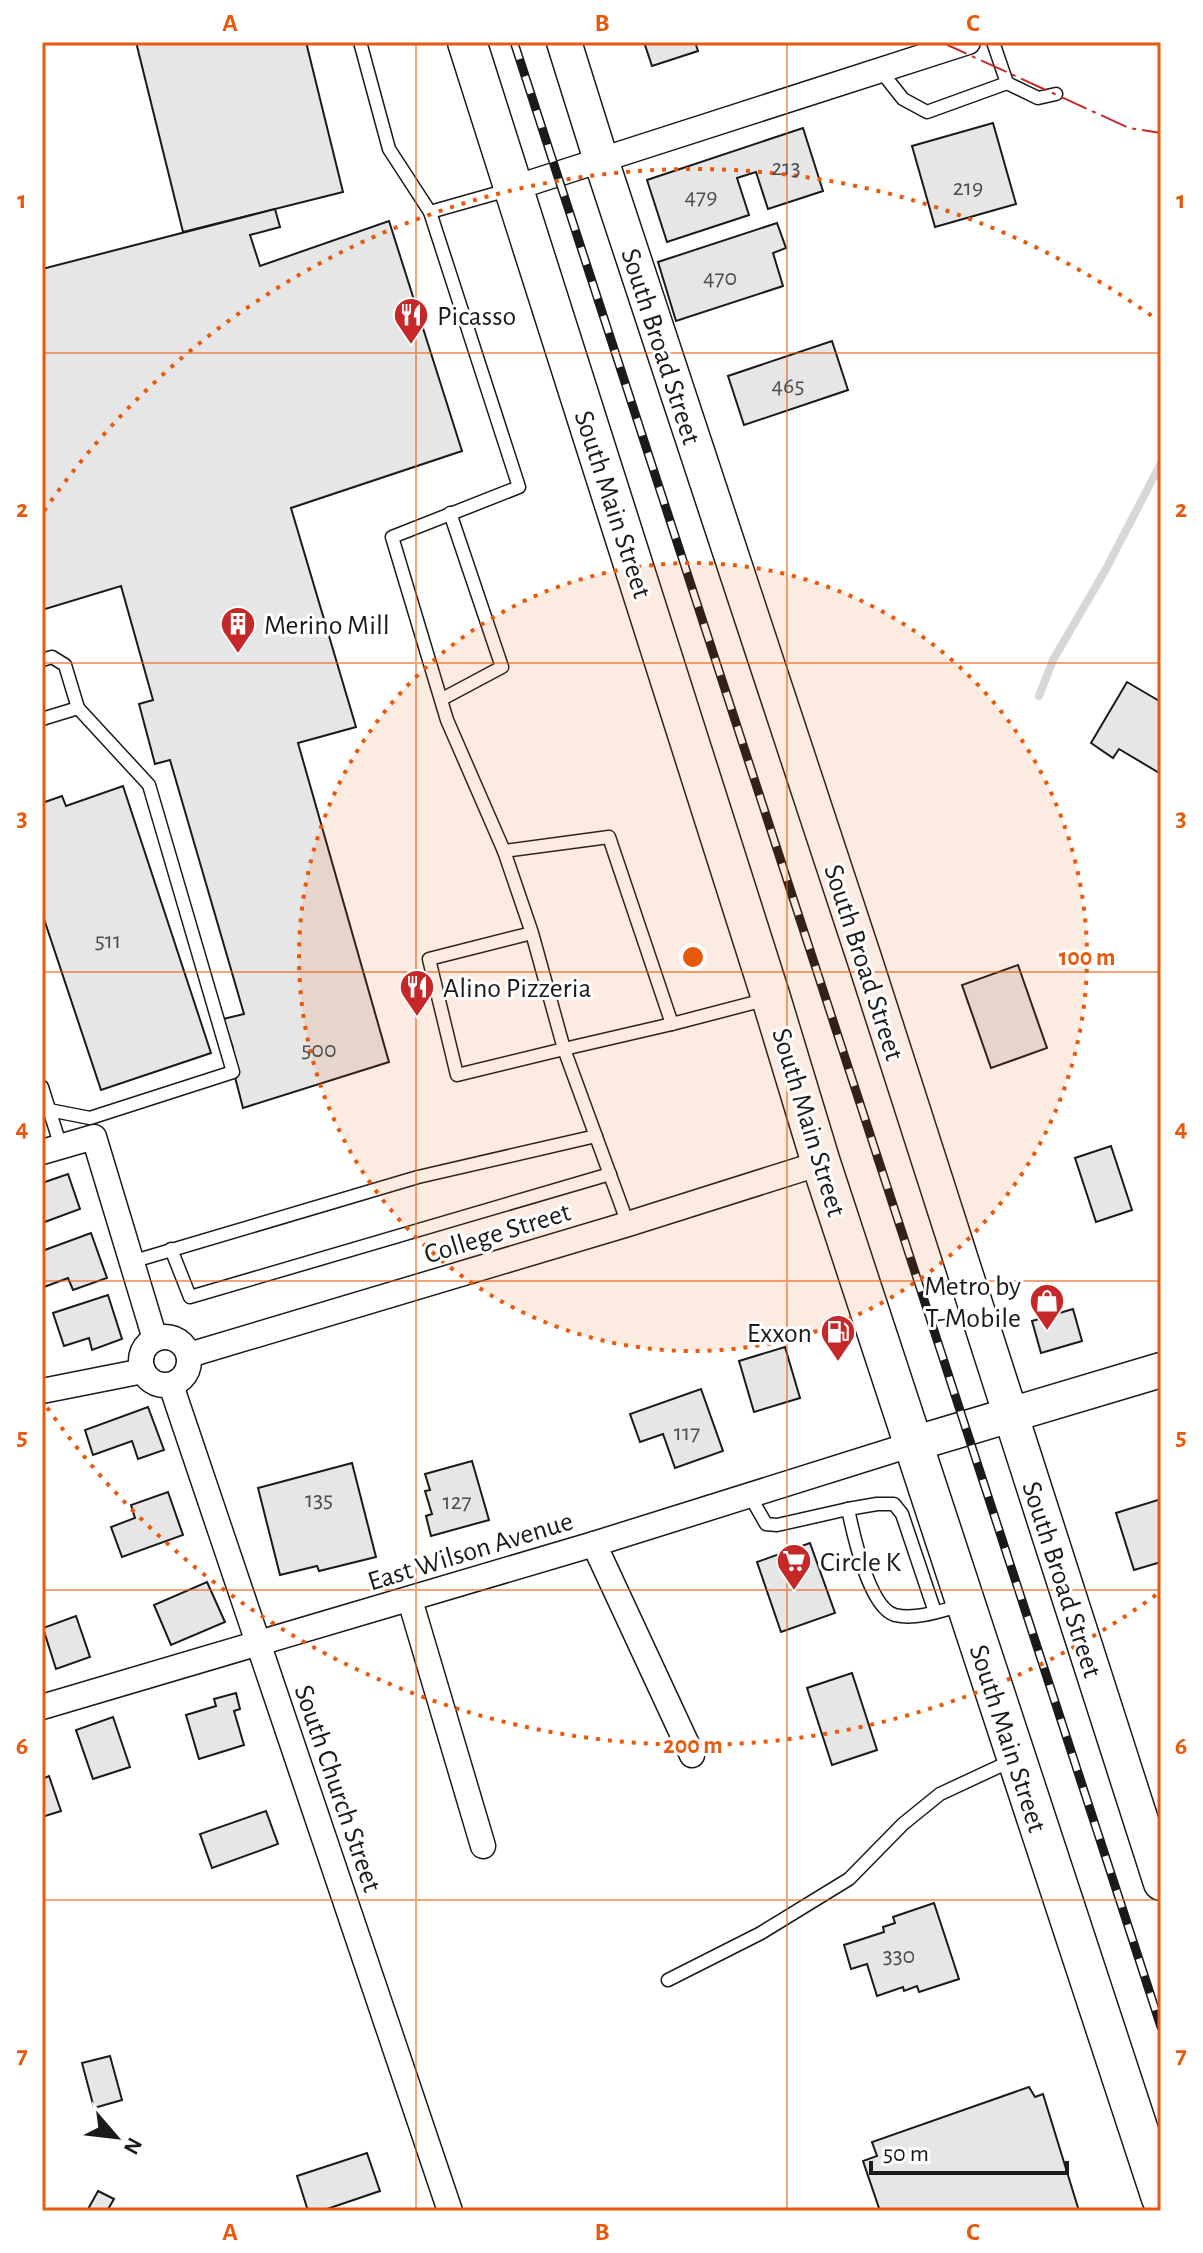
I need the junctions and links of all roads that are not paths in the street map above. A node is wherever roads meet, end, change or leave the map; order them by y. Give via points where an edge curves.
1 (360, 42) edge
2 (467, 42) edge
3 (564, 42) edge
4 (968, 42) edge
5 (993, 42) edge
6 (880, 70) junction
7 (1007, 83) junction
8 (1056, 94) dead end
9 (601, 160) junction
10 (514, 188) junction
11 (430, 212) junction
12 (450, 513) junction
13 (42, 660) edge
14 (442, 699) junction
15 (78, 708) junction
16 (42, 719) edge
17 (504, 851) junction
18 (532, 933) junction
19 (771, 998) junction
20 (672, 1024) junction
21 (564, 1049) junction
22 (42, 1087) edge
23 (49, 1110) junction
24 (92, 1127) junction
25 (596, 1136) junction
26 (52, 1149) edge
27 (821, 1163) junction
28 (610, 1174) junction
29 (628, 1224) junction
30 (171, 1249) junction
31 (131, 1262) junction
32 (155, 1339) junction
33 (189, 1355) junction
34 (1161, 1370) edge
35 (143, 1371) junction
36 (171, 1385) junction
37 (42, 1391) edge
38 (1011, 1416) junction
39 (913, 1444) junction
40 (750, 1496) junction
41 (848, 1509) junction
42 (594, 1544) junction
43 (882, 1570) dead end
44 (867, 1575) junction
45 (410, 1600) junction
46 (950, 1608) junction
47 (257, 1645) junction
48 (42, 1707) edge
49 (692, 1755) dead end
50 (1016, 1758) junction
51 (483, 1846) dead end
52 (1161, 1883) edge
53 (668, 1980) dead end
54 (1161, 2198) edge
55 (450, 2211) edge

1 - 11 lane via 389,149
2 - 10 main road, South Main Street
3 - 9 street, South Broad Street
4 - 6 street
5 - 7 lane
6 - 7 lane via 903,99 927,112
6 - 9 street
7 - 8 lane via 1038,98
9 - 10 street
9 - 38 street, South Broad Street
10 - 11 lane
10 - 19 main road, South Main Street
11 - 12 lane via 519,487
12 - 14 lane via 502,667
12 - 14 lane via 392,537
13 - 15 lane via 52,657 65,665
14 - 17 lane
15 - 16 lane
15 - 24 lane via 149,785 233,1072
17 - 18 lane
17 - 20 lane via 609,837
18 - 21 lane
18 - 21 lane via 429,959 457,1075
19 - 20 lane
19 - 27 main road, South Main Street
20 - 21 lane
21 - 25 lane
22 - 23 lane
23 - 24 lane
23 - 26 lane
24 - 26 street
24 - 31 street
25 - 28 lane
25 - 30 lane via 418,1177
27 - 29 street, College Street
27 - 39 main road, South Main Street
28 - 29 lane
28 - 30 lane via 190,1297
29 - 33 street, College Street
30 - 31 lane
31 - 32 street
32 - 33 street via 178,1340
32 - 35 street via 141,1357
33 - 36 street via 186,1374
34 - 38 street
35 - 36 street via 152,1382
35 - 37 street
36 - 47 street, South Church Street
38 - 39 street
38 - 52 street, South Broad Street
39 - 40 street, East Wilson Avenue
39 - 46 main road, South Main Street
40 - 41 lane via 766,1524
40 - 42 street, East Wilson Avenue
41 - 44 lane
41 - 46 lane via 894,1504 902,1514 914,1561
42 - 45 street, East Wilson Avenue
42 - 49 street
43 - 44 lane
44 - 46 lane via 881,1607 892,1614 909,1617
45 - 47 street, East Wilson Avenue
45 - 51 street
46 - 50 main road, South Main Street
47 - 48 street, East Wilson Avenue
47 - 55 street, South Church Street
50 - 53 lane via 940,1794 849,1879 761,1933
50 - 54 main road, South Main Street

